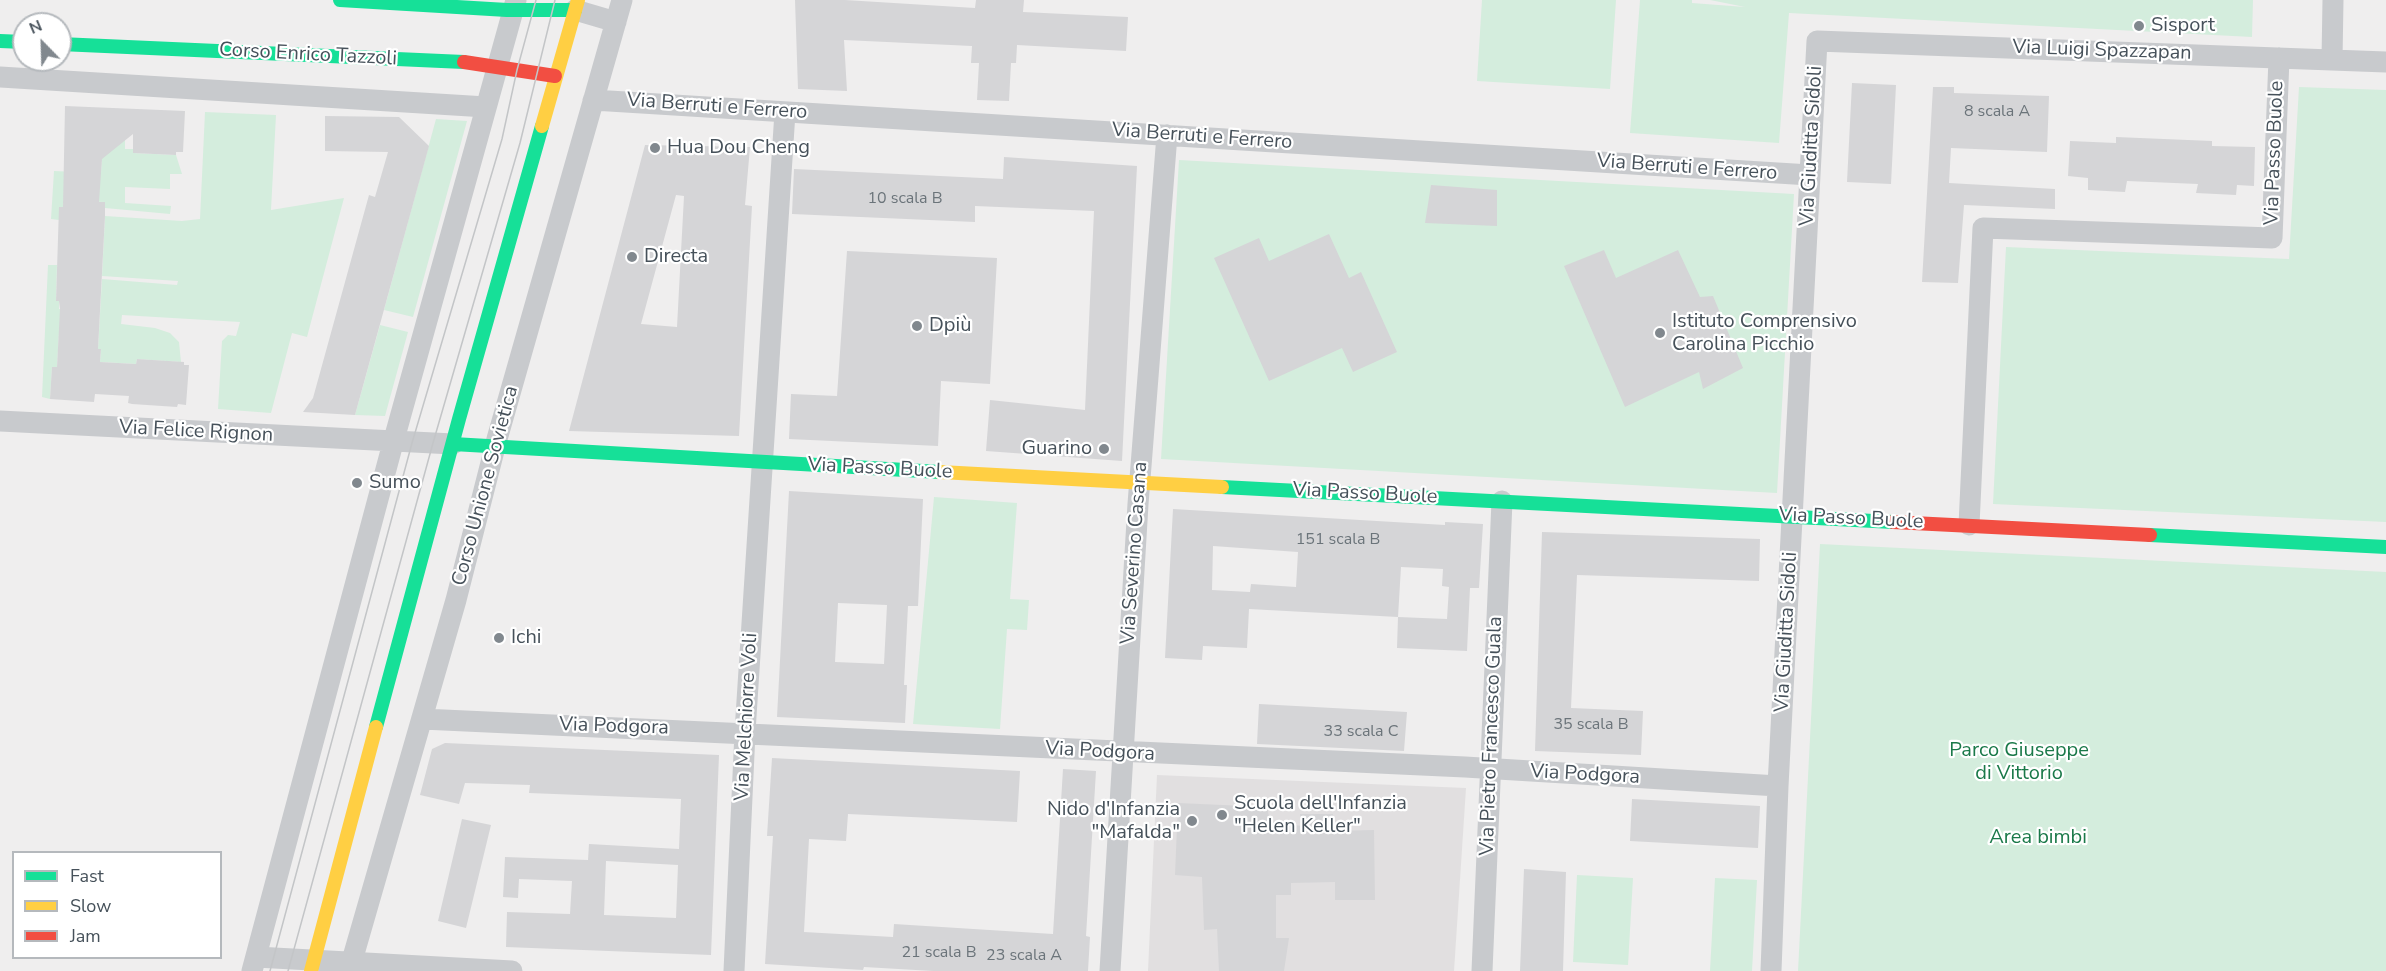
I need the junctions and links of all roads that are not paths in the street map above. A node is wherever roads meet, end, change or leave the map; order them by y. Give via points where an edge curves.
1 (340, 0) edge
2 (622, 0) edge
3 (2333, 0) edge
4 (514, 5) edge
5 (577, 5) edge
6 (616, 22) junction
7 (1817, 40) joint
8 (72, 45) edge
9 (2279, 58) junction
10 (2332, 60) junction
11 (2386, 62) edge
12 (497, 66) junction
13 (555, 76) junction
14 (0, 77) edge
15 (593, 100) junction
16 (486, 106) junction
17 (785, 112) junction
18 (1167, 135) junction
19 (1810, 175) junction
20 (0, 422) edge
21 (393, 443) junction
22 (453, 444) junction
23 (494, 448) junction
24 (762, 462) junction
25 (1140, 483) junction
26 (1502, 501) junction
27 (1794, 515) junction
28 (1969, 525) junction
29 (2386, 547) edge
30 (422, 719) junction
31 (745, 732) junction
32 (1122, 753) junction
33 (1491, 769) junction
34 (1778, 786) junction
35 (254, 964) edge
36 (312, 966) edge
37 (351, 966) edge
38 (512, 971) edge
39 (734, 971) edge
40 (1110, 971) edge
41 (1482, 971) edge
42 (1771, 971) edge

1 - 4 street
2 - 6 street, Corso Unione Sovietica
3 - 10 street
4 - 5 street
4 - 12 street
5 - 6 street
5 - 13 street
6 - 15 street, Corso Unione Sovietica
7 - 9 street, Via Luigi Spazzapan
7 - 19 street, Via Giuditta Sidoli
8 - 12 street, Corso Enrico Tazzoli
9 - 10 street, Via Luigi Spazzapan
9 - 28 street, Via Passo Buole via 2272,238 1983,228
10 - 11 street, Via Luigi Spazzapan
12 - 13 street, Corso Enrico Tazzoli
12 - 16 street
13 - 22 street
14 - 16 street, Corso Enrico Tazzoli
15 - 17 street, Via Berruti e Ferrero
15 - 23 street, Corso Unione Sovietica
16 - 21 street
17 - 18 street, Via Berruti e Ferrero
17 - 24 street
18 - 19 street, Via Berruti e Ferrero
18 - 25 street, Via Severino Casana
19 - 27 street, Via Giuditta Sidoli
20 - 21 street, Via Felice Rignon
21 - 22 street
21 - 35 street
22 - 23 street, Via Passo Buole
22 - 36 street
23 - 24 street, Via Passo Buole
23 - 30 street, Corso Unione Sovietica
24 - 25 street, Via Passo Buole
24 - 31 street, Via Melchiorre Voli
25 - 26 street, Via Passo Buole
25 - 32 street, Via Severino Casana
26 - 27 street, Via Passo Buole
26 - 33 street, Via Pietro Francesco Guala
27 - 28 street, Via Passo Buole
27 - 34 street, Via Giuditta Sidoli
28 - 29 street, Via Passo Buole
30 - 31 street, Via Podgora
30 - 37 street, Corso Unione Sovietica
31 - 32 street, Via Podgora
31 - 39 street, Via Melchiorre Voli
32 - 33 street, Via Podgora
32 - 40 street, Via Severino Casana
33 - 34 street, Via Podgora
33 - 41 street, Via Pietro Francesco Guala
34 - 42 street, Via Giuditta Sidoli
35 - 36 street
36 - 37 street
37 - 38 street

